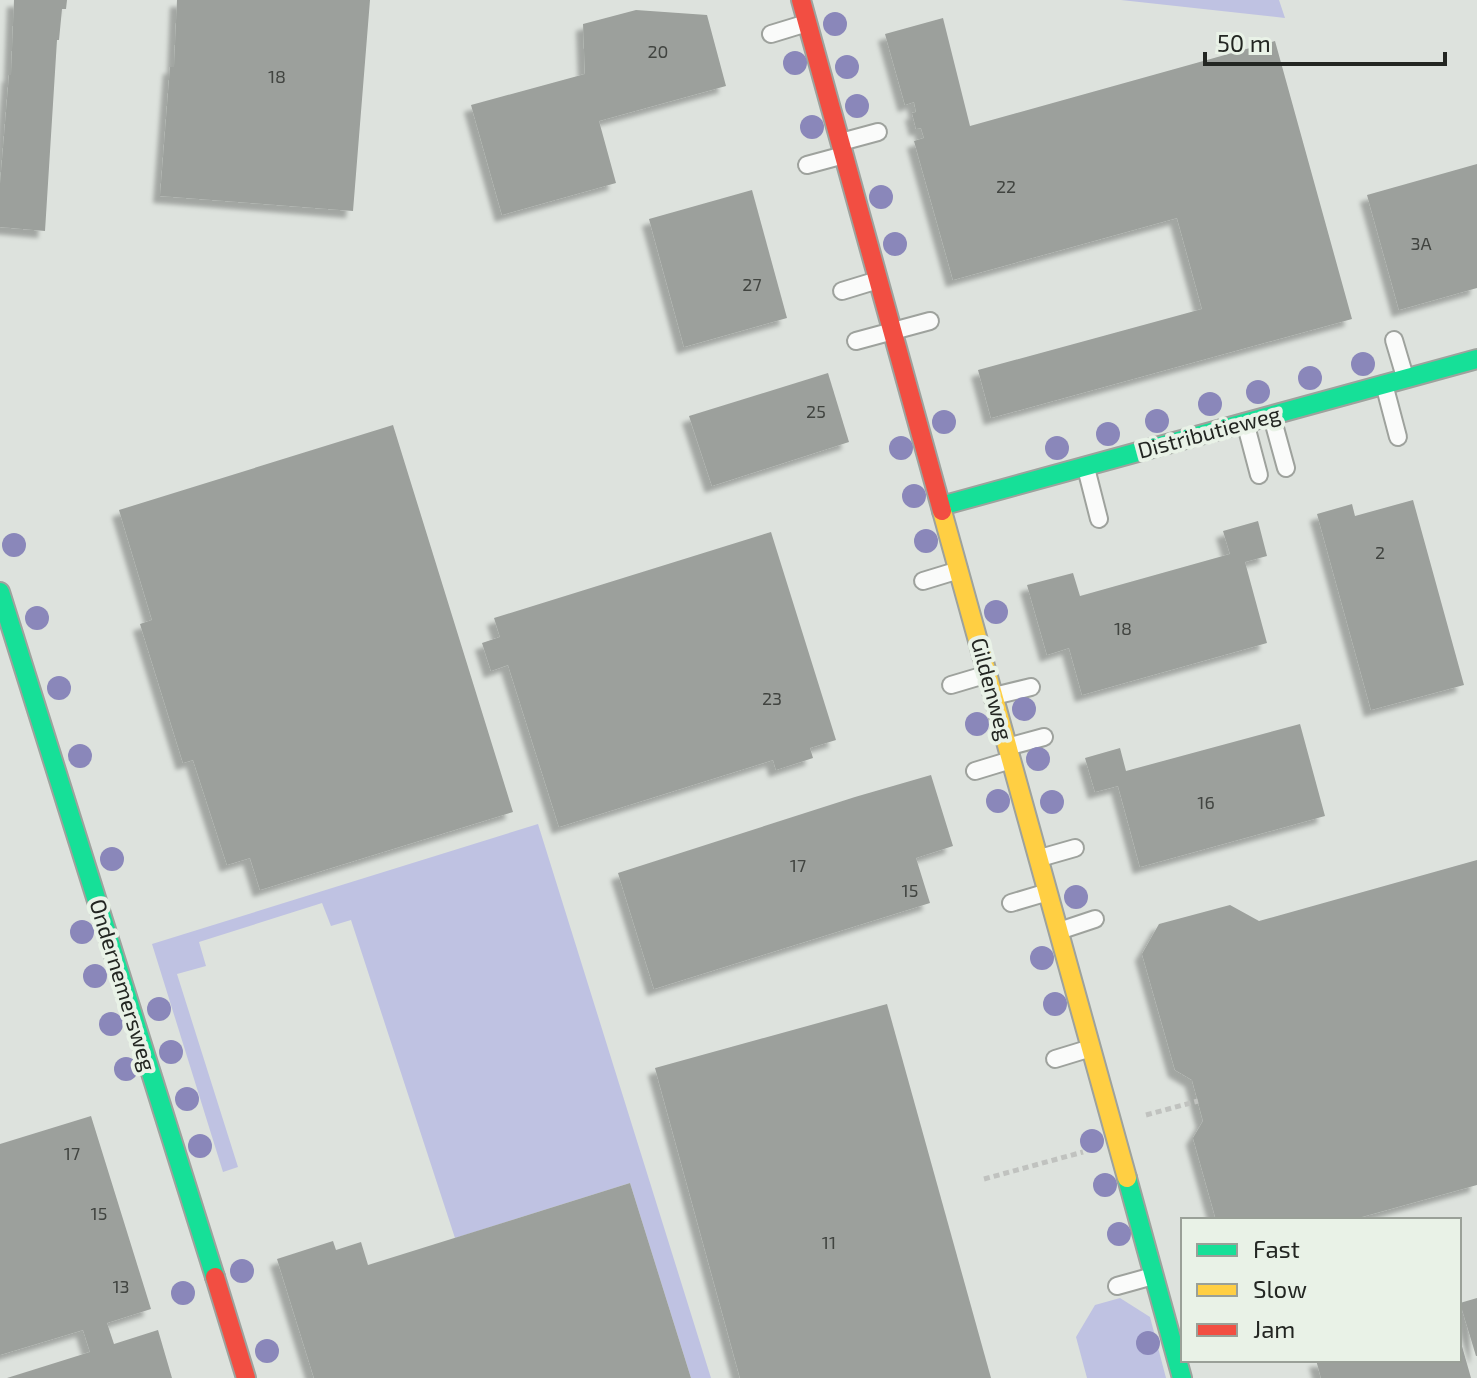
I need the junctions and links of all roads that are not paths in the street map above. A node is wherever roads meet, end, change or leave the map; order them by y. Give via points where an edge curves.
1 (801, 0) edge
2 (808, 23) junction
3 (771, 34) dead end
4 (878, 132) dead end
5 (842, 149) junction
6 (807, 165) dead end
7 (879, 280) junction
8 (842, 291) dead end
9 (930, 321) dead end
10 (893, 330) junction
11 (1394, 340) dead end
12 (856, 341) dead end
13 (1477, 359) edge
14 (1406, 378) junction
15 (1384, 384) junction
16 (1272, 415) junction
17 (1245, 422) junction
18 (1398, 437) dead end
19 (1085, 467) junction
20 (1286, 468) dead end
21 (1259, 475) dead end
22 (941, 506) junction
23 (1099, 519) dead end
24 (959, 570) junction
25 (923, 581) dead end
26 (0, 592) edge
27 (988, 674) junction
28 (951, 685) dead end
29 (1031, 687) dead end
30 (994, 696) junction
31 (1044, 737) dead end
32 (1009, 754) junction
33 (975, 771) dead end
34 (1075, 848) dead end
35 (1038, 859) junction
36 (1048, 892) junction
37 (1011, 903) dead end
38 (1095, 919) dead end
39 (1059, 931) junction
40 (1091, 1048) junction
41 (1055, 1059) dead end
42 (1153, 1276) junction
43 (1117, 1286) dead end
44 (1174, 1318) edge
45 (1180, 1356) edge
46 (246, 1378) edge
47 (1182, 1378) edge

1 - 2 street, Gildenweg
2 - 3 lane
2 - 5 street, Gildenweg
4 - 5 lane
5 - 6 lane
5 - 7 street, Gildenweg
7 - 8 lane
7 - 10 street, Gildenweg
9 - 10 lane
10 - 12 lane
10 - 22 street, Gildenweg
11 - 14 lane
13 - 14 street, Distributieweg
14 - 15 street, Distributieweg
15 - 16 street, Distributieweg
15 - 18 lane
16 - 17 street, Distributieweg
16 - 20 lane
17 - 19 street, Distributieweg
17 - 21 lane
19 - 22 street, Distributieweg
19 - 23 lane
22 - 24 street, Gildenweg
24 - 25 lane
24 - 27 street, Gildenweg
26 - 46 street, Ondernemersweg
27 - 28 lane
27 - 30 street, Gildenweg
29 - 30 lane
30 - 32 street, Gildenweg
31 - 32 lane
32 - 33 lane
32 - 35 street, Gildenweg
34 - 35 lane
35 - 36 street, Gildenweg
36 - 37 lane
36 - 39 street, Gildenweg
38 - 39 lane
39 - 40 street, Gildenweg
40 - 41 lane
40 - 42 street, Gildenweg
42 - 43 lane
42 - 44 street, Gildenweg
44 - 45 street, Gildenweg
45 - 47 street, Gildenweg

